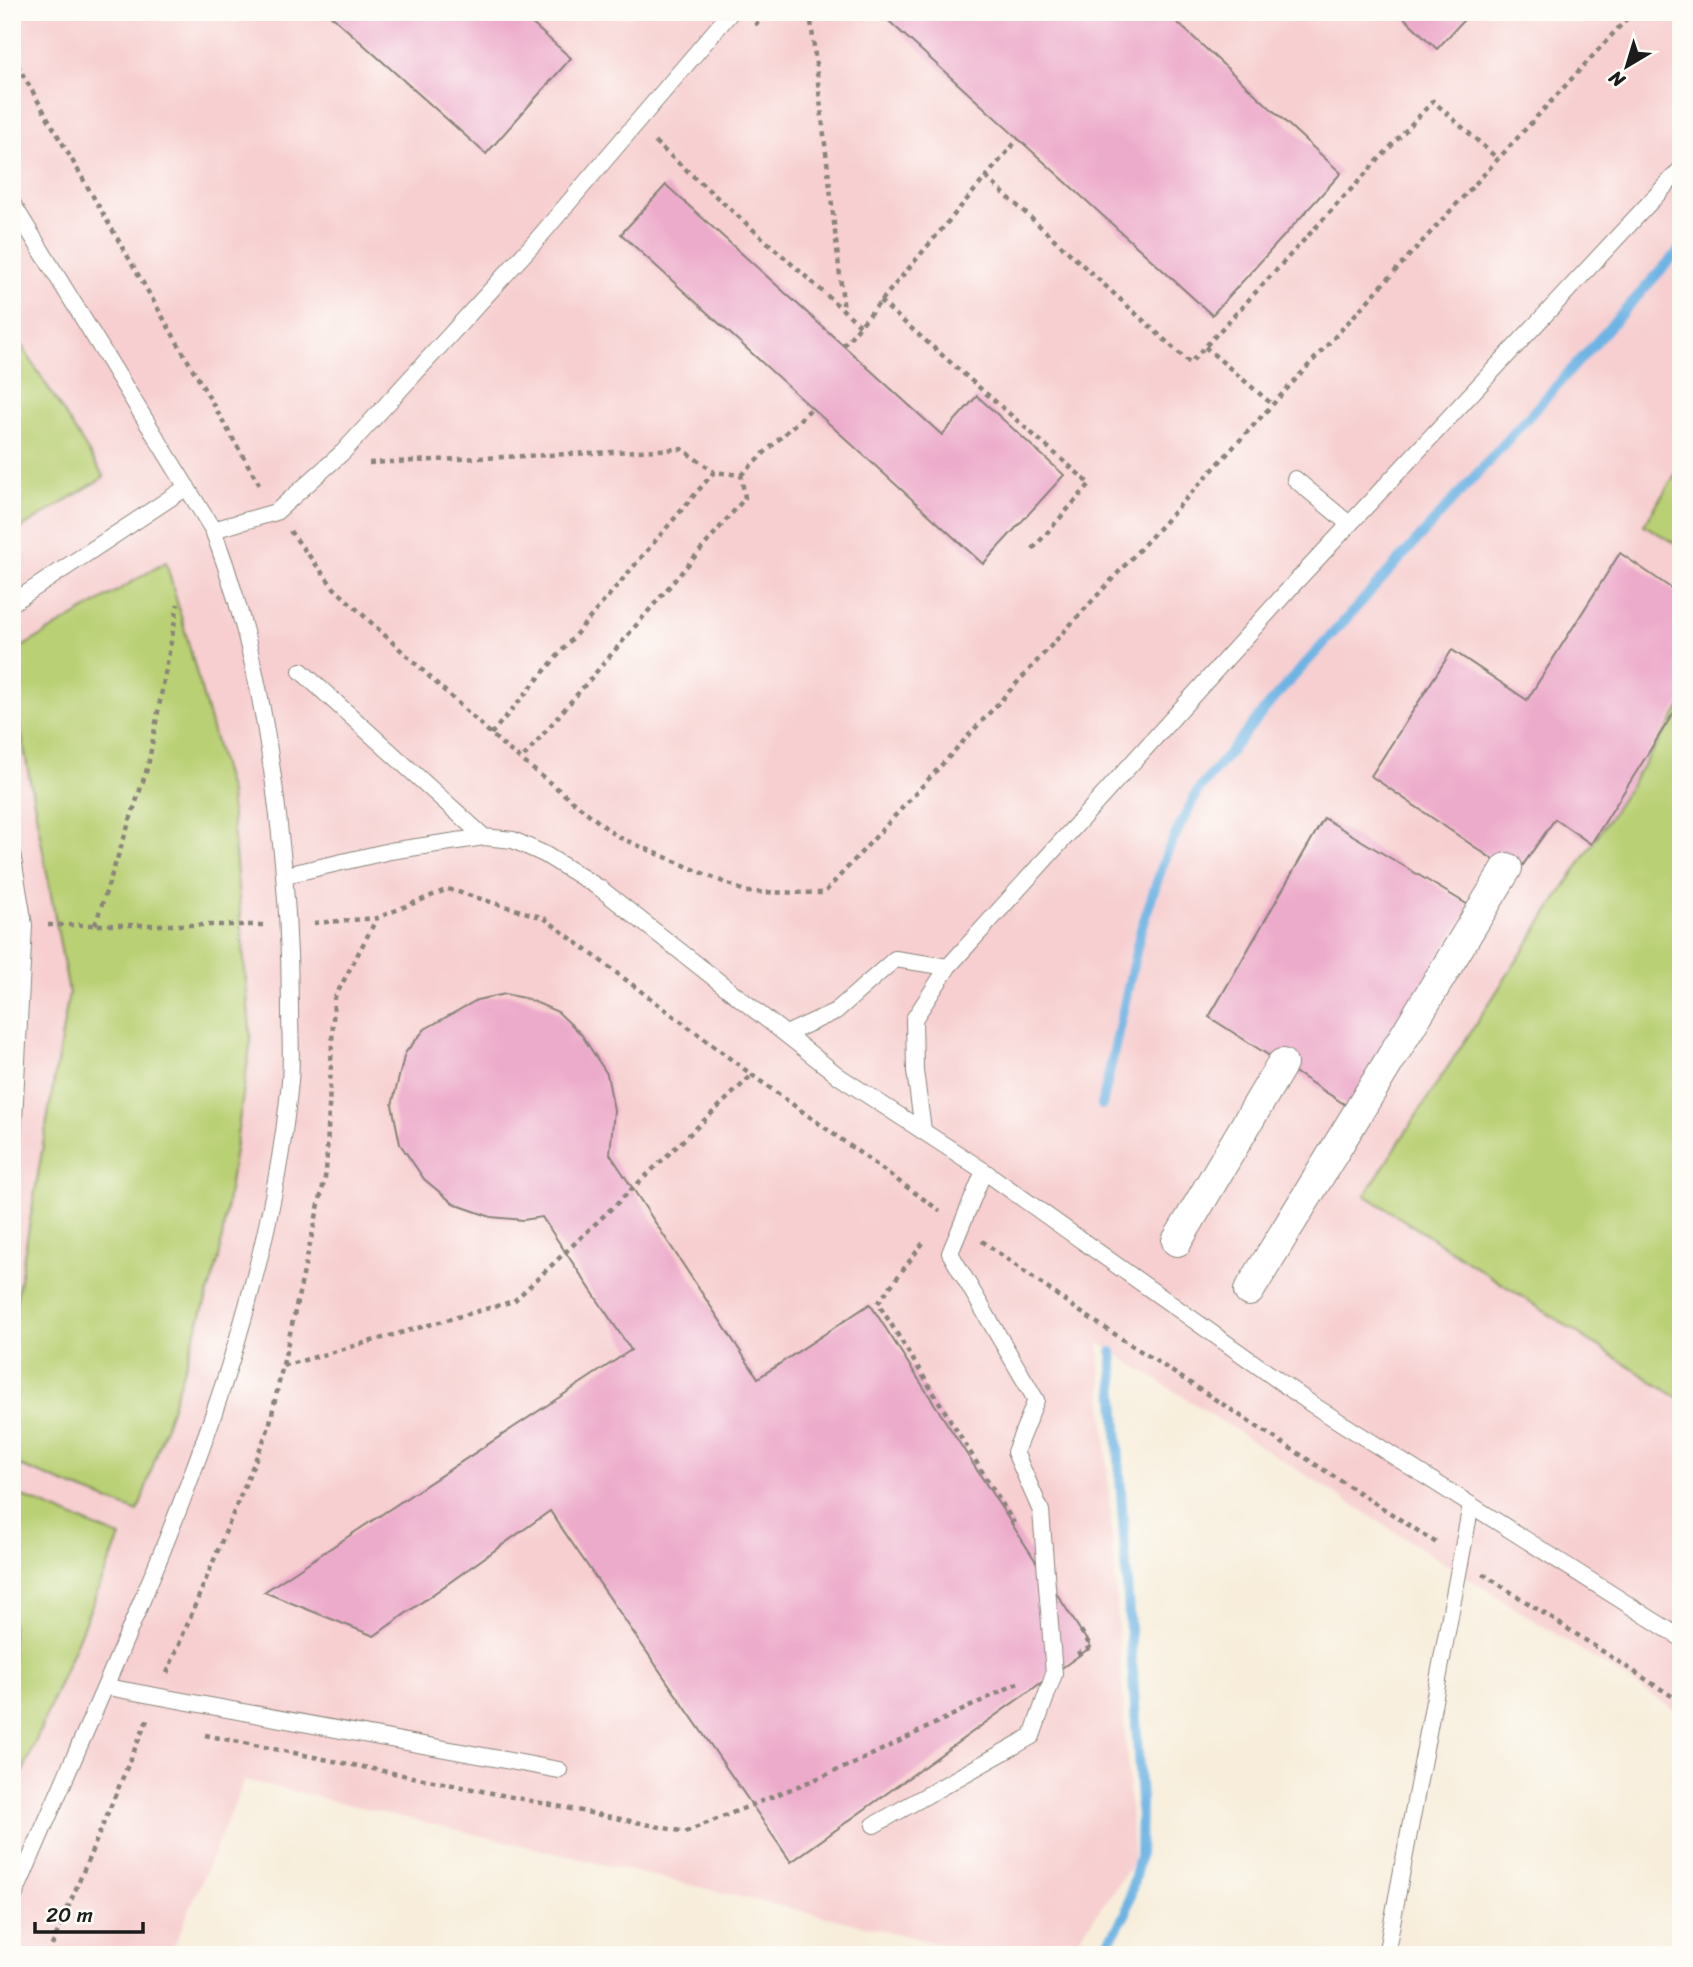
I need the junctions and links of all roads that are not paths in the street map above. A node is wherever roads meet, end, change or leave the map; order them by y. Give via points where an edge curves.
1 (731, 12) edge
2 (1681, 170) edge
3 (12, 203) edge
4 (1295, 479) dead end
5 (187, 487) junction
6 (1349, 524) junction
7 (213, 530) junction
8 (12, 603) edge
9 (301, 671) dead end
10 (484, 837) junction
11 (12, 853) edge
12 (1507, 868) dead end
13 (286, 875) junction
14 (947, 967) junction
15 (786, 1034) junction
16 (1282, 1063) dead end
17 (923, 1130) junction
18 (12, 1158) edge
19 (984, 1171) junction
20 (1177, 1241) dead end
21 (1249, 1291) dead end
22 (1471, 1505) junction
23 (1681, 1638) edge
24 (107, 1687) junction
25 (559, 1770) dead end
26 (874, 1825) dead end
27 (12, 1901) edge
28 (1386, 1955) edge

1 - 7 lane via 535,242 335,459 276,512
2 - 6 lane
3 - 5 lane
4 - 6 lane
5 - 7 lane
5 - 8 lane
6 - 14 lane
7 - 13 lane via 234,585 258,676
9 - 10 lane
10 - 13 lane via 390,851
10 - 15 lane via 513,840 601,889
11 - 18 lane via 24,925
12 - 21 street
13 - 24 lane via 290,1078 281,1156 258,1267 214,1408
14 - 15 lane via 895,959 836,1010
14 - 17 lane via 914,1019
15 - 17 lane via 840,1077
16 - 20 street
17 - 19 lane
19 - 22 lane via 1313,1405
19 - 26 lane via 950,1253 1036,1400 1015,1452 1041,1511 1054,1674 1032,1736
22 - 23 lane
22 - 28 lane
24 - 25 lane
24 - 27 lane

